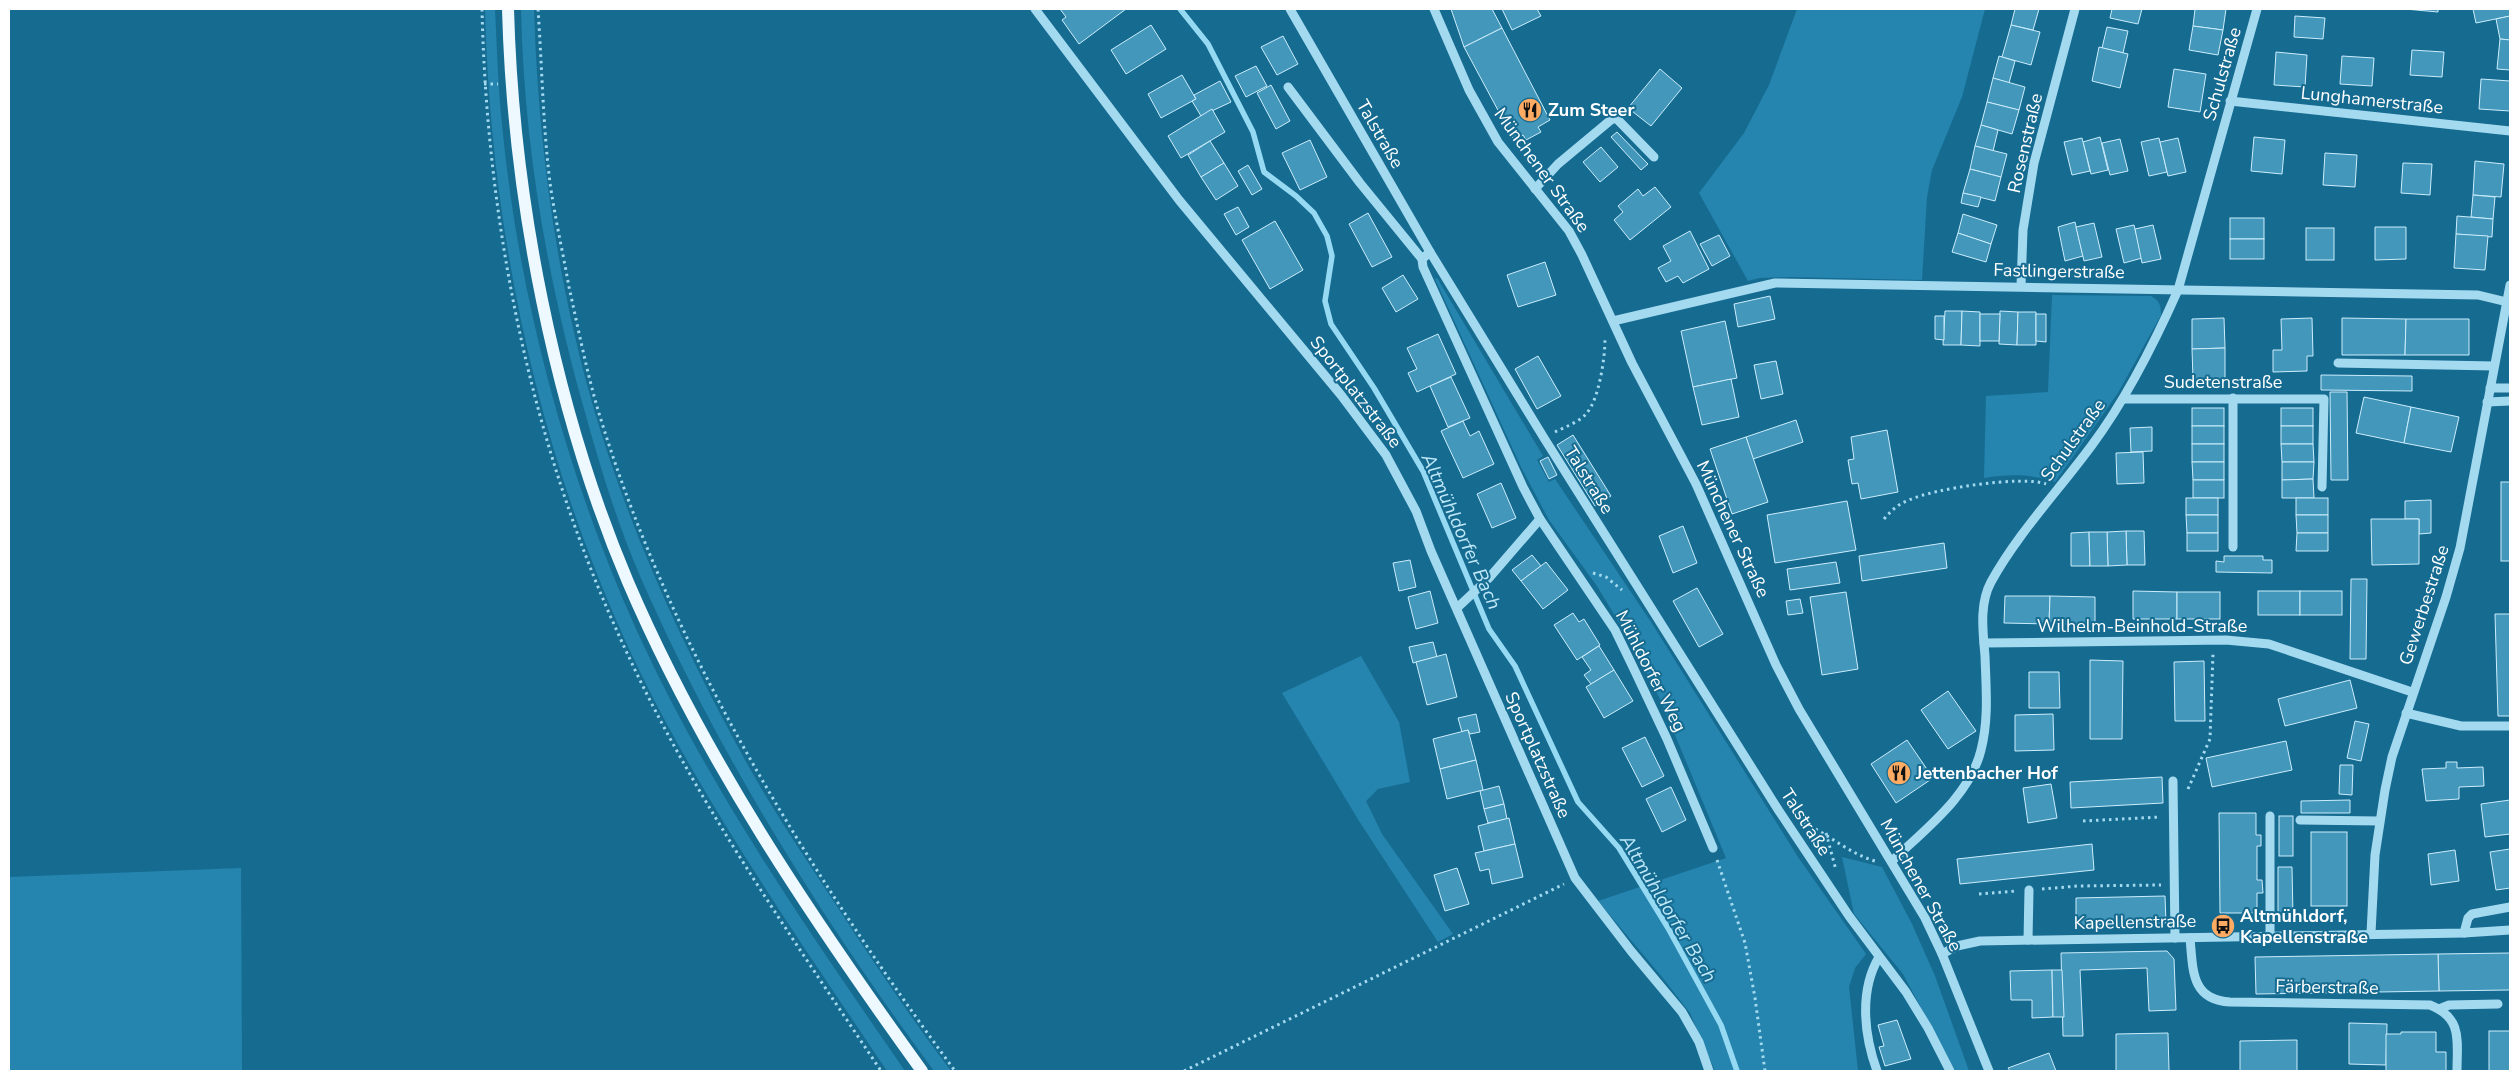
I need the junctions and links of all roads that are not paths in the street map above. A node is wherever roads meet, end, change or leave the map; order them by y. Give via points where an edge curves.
1 (508, 9) edge
2 (1035, 9) edge
3 (1290, 9) edge
4 (1434, 9) edge
5 (2075, 9) edge
6 (2258, 9) edge
7 (1288, 87) dead end
8 (2230, 102) junction
9 (2510, 131) edge
10 (1654, 157) dead end
11 (1535, 189) junction
12 (1430, 252) junction
13 (1422, 259) junction
14 (2510, 285) edge
15 (2021, 286) junction
16 (2178, 290) junction
17 (2507, 302) junction
18 (1613, 321) junction
19 (2338, 363) dead end
20 (2494, 366) junction
21 (2490, 388) junction
22 (2510, 388) edge
23 (2233, 398) junction
24 (2123, 399) junction
25 (2510, 400) edge
26 (2487, 402) junction
27 (2322, 487) dead end
28 (1540, 519) junction
29 (2233, 547) dead end
30 (1460, 605) junction
31 (1984, 643) junction
32 (2412, 692) junction
33 (2406, 713) junction
34 (2510, 726) edge
35 (2173, 781) dead end
36 (2270, 816) dead end
37 (2300, 820) dead end
38 (2380, 821) junction
39 (1713, 848) road end
40 (1892, 861) junction
41 (2029, 890) road end
42 (2510, 907) edge
43 (2510, 930) edge
44 (2371, 933) junction
45 (2464, 933) junction
46 (2270, 936) junction
47 (2175, 938) junction
48 (2190, 938) junction
49 (2028, 940) junction
50 (1942, 954) junction
51 (1879, 957) junction
52 (2498, 1004) dead end
53 (2440, 1009) junction
54 (922, 1071) edge
55 (1709, 1071) edge
56 (1877, 1071) edge
57 (1950, 1071) edge
58 (1989, 1071) edge
59 (2457, 1071) edge

1 - 54 main road via 517,141 539,282 586,466 628,582 696,722 741,802 823,930
2 - 30 street, Sportplatzstraße via 1179,200 1341,395 1386,455
3 - 12 street, Talstraße
4 - 11 street, Münchener Straße via 1484,119 1512,162
5 - 15 street, Rosenstraße via 2034,163 2023,230
6 - 8 street, Schulstraße
7 - 13 street via 1354,176
8 - 9 street, Lunghamerstraße
8 - 16 street, Schulstraße
10 - 11 street via 1617,119 1612,119 1558,164
11 - 18 street, Münchener Straße via 1569,231 1596,280
12 - 13 street
12 - 51 street, Talstraße via 1779,811
13 - 28 street, Mühldorfer Weg via 1504,447
14 - 17 street, Gewerbestraße
15 - 16 street, Fastlingerstraße
15 - 18 street, Fastlingerstraße via 1775,283
16 - 17 street, Fastlingerstraße via 2478,295
16 - 24 street, Schulstraße
17 - 20 street, Gewerbestraße
18 - 40 street, Münchener Straße via 1632,364 1696,484 1798,709
19 - 20 street
20 - 21 street, Gewerbestraße
21 - 22 street
21 - 26 street, Gewerbestraße
23 - 24 street, Sudetenstraße
23 - 27 street, Sudetenstraße via 2324,399
23 - 29 street
24 - 31 street, Schulstraße via 1990,583 1984,602
25 - 26 street
26 - 32 street, Gewerbestraße via 2460,548
28 - 30 street via 1489,578
28 - 39 street, Mühldorfer Weg via 1594,596 1622,644 1668,739
30 - 55 street, Sportplatzstraße via 1575,878 1677,1004 1699,1042
31 - 32 street, Wilhelm-Beinhold-Straße via 2213,640 2277,646
31 - 40 street, Schulstraße via 1987,706 1981,753 1956,797
32 - 33 street, Gewerbestraße
33 - 34 street via 2461,726
33 - 38 street, Gewerbestraße via 2392,757
35 - 47 street
36 - 46 street
37 - 38 street
38 - 44 street, Gewerbestraße
40 - 50 street, Münchener Straße
41 - 49 street
42 - 45 street via 2472,914
43 - 45 street, Kapellenstraße
44 - 45 street, Kapellenstraße
44 - 46 street, Kapellenstraße
46 - 48 street, Kapellenstraße
47 - 48 street, Kapellenstraße
47 - 49 street, Kapellenstraße
48 - 53 street, Färberstraße via 2196,980 2201,991 2213,1000 2430,1005
49 - 50 street, Kapellenstraße via 1980,941 1957,946
50 - 58 street, Münchener Straße
51 - 56 street via 1872,969 1865,1001 1866,1024
51 - 57 street, Talstraße via 1910,999
52 - 53 street, Färberstraße via 2450,1005
53 - 59 street via 2448,1014 2457,1031

